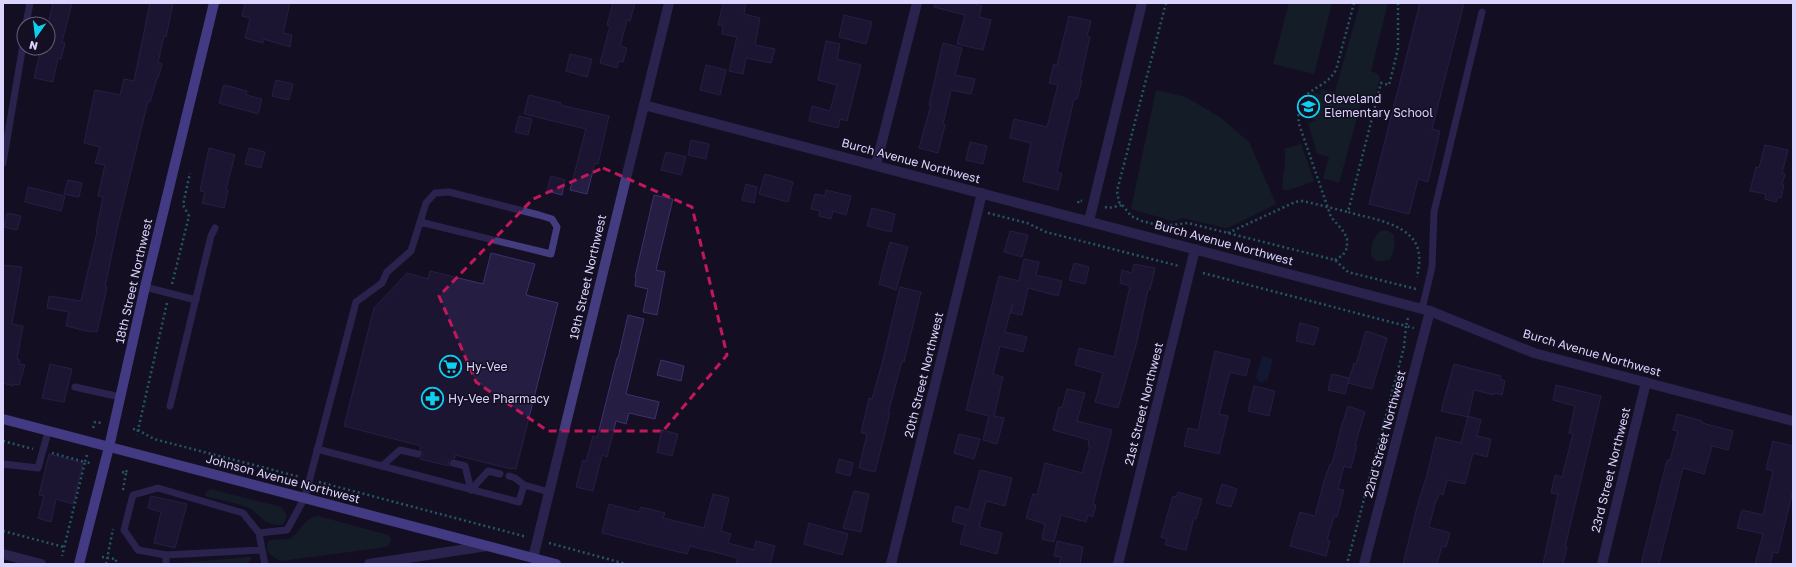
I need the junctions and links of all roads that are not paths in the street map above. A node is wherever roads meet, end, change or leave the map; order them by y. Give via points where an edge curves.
1 (30, 3) edge
2 (214, 3) edge
3 (668, 3) edge
4 (917, 3) edge
5 (1142, 3) edge
6 (1482, 12) dead end
7 (28, 16) edge
8 (21, 56) edge
9 (644, 105) junction
10 (3, 163) edge
11 (876, 165) junction
12 (982, 193) junction
13 (1089, 221) junction
14 (420, 222) junction
15 (215, 228) dead end
16 (1194, 249) junction
17 (145, 287) junction
18 (196, 300) junction
19 (1426, 310) junction
20 (1646, 382) junction
21 (75, 387) dead end
22 (120, 397) junction
23 (170, 406) dead end
24 (3, 419) edge
25 (1793, 421) edge
26 (48, 432) junction
27 (109, 447) junction
28 (317, 448) junction
29 (418, 454) dead end
30 (453, 463) dead end
31 (3, 464) edge
32 (382, 466) junction
33 (500, 474) dead end
34 (509, 476) dead end
35 (524, 485) junction
36 (471, 490) junction
37 (549, 492) junction
38 (305, 497) junction
39 (259, 534) junction
40 (487, 546) junction
41 (262, 550) junction
42 (3, 554) edge
43 (166, 556) junction
44 (533, 558) junction
45 (432, 560) edge
46 (40, 564) edge
47 (79, 564) edge
48 (166, 564) edge
49 (265, 564) edge
50 (370, 564) edge
51 (556, 564) edge
52 (892, 564) edge
53 (1118, 564) edge
54 (1364, 564) edge
55 (1602, 564) edge

1 - 7 lane
2 - 17 street, 18th Street Northwest
3 - 9 street, 19th Street Northwest
4 - 11 street
5 - 13 street
6 - 19 lane via 1434,212 1432,267
8 - 10 lane
9 - 11 street, Burch Avenue Northwest
9 - 37 street, 19th Street Northwest
11 - 12 street, Burch Avenue Northwest
12 - 13 street, Burch Avenue Northwest
12 - 52 street, 20th Street Northwest
13 - 16 street, Burch Avenue Northwest
14 - 14 lane via 426,203 435,193 449,192 539,214 552,219 557,227 551,254
14 - 28 lane via 411,251 387,272 382,283 356,302
15 - 18 lane
16 - 19 street, Burch Avenue Northwest
16 - 53 street, 21st Street Northwest
17 - 18 lane
17 - 22 street, 18th Street Northwest
18 - 23 lane
19 - 20 street, Burch Avenue Northwest via 1534,353
19 - 54 street, 22nd Street Northwest
20 - 25 street, Burch Avenue Northwest
20 - 55 street, 23rd Street Northwest
21 - 22 lane
22 - 27 street, 18th Street Northwest
24 - 26 street, Johnson Avenue Northwest
26 - 27 street, Johnson Avenue Northwest
26 - 31 lane via 38,468
27 - 38 street, Johnson Avenue Northwest
27 - 47 street, 18th Street Northwest
28 - 32 lane
28 - 38 lane
29 - 32 lane via 400,450
30 - 36 lane via 465,466
32 - 36 lane
33 - 36 lane via 488,471
34 - 35 lane
35 - 36 lane via 519,502
35 - 37 lane
37 - 44 street, 19th Street Northwest
38 - 39 lane via 287,530
38 - 40 street, Johnson Avenue Northwest
39 - 41 lane
39 - 43 lane via 243,513 158,488 133,495 124,530 138,550
40 - 44 street, Johnson Avenue Northwest
40 - 45 street
41 - 43 lane
41 - 49 lane
42 - 46 street
43 - 48 lane
44 - 51 street, Johnson Avenue Northwest
45 - 50 street

